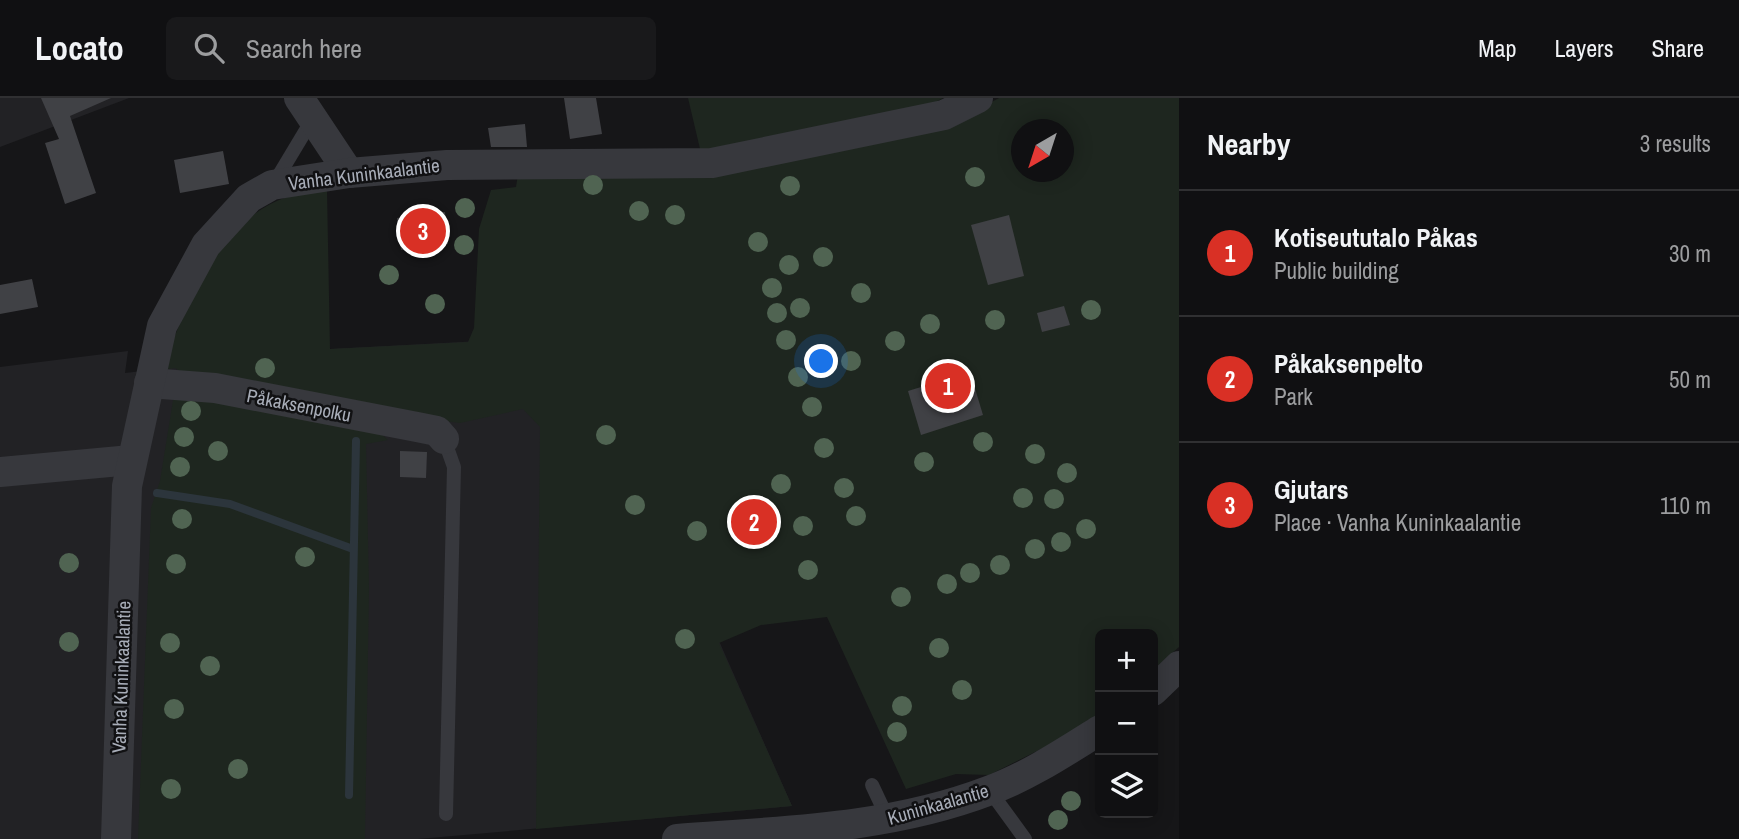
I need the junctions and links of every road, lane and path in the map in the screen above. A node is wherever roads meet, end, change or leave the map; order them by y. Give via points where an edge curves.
1 (978, 98) edge
2 (306, 109) edge
3 (349, 173) junction
4 (272, 185) junction
5 (149, 383) junction
6 (444, 439) joint
7 (131, 460) junction
8 (0, 472) edge
9 (1179, 666) edge
10 (1158, 686) edge
11 (1095, 733) edge
12 (872, 785) dead end
13 (990, 791) junction
14 (446, 814) dead end
15 (888, 819) junction
16 (116, 839) edge
17 (677, 839) edge
18 (1025, 839) edge

1 - 3 street, Vanha Kuninkaalantie via 944,115 712,163 447,165
2 - 3 street
2 - 4 lane
3 - 4 street, Vanha Kuninkaalantie
4 - 5 street, Vanha Kuninkaalantie via 249,198 206,245 162,327
5 - 6 street, Påkaksenpolku via 215,388 417,427 437,432
5 - 7 street, Vanha Kuninkaalantie
6 - 14 lane via 454,467
7 - 8 street
7 - 16 street, Vanha Kuninkaalantie
9 - 10 street
11 - 13 street, Kuninkaalantie
12 - 15 lane
13 - 15 street, Kuninkaalantie
13 - 18 lane
15 - 17 street, Kuninkaalantie

